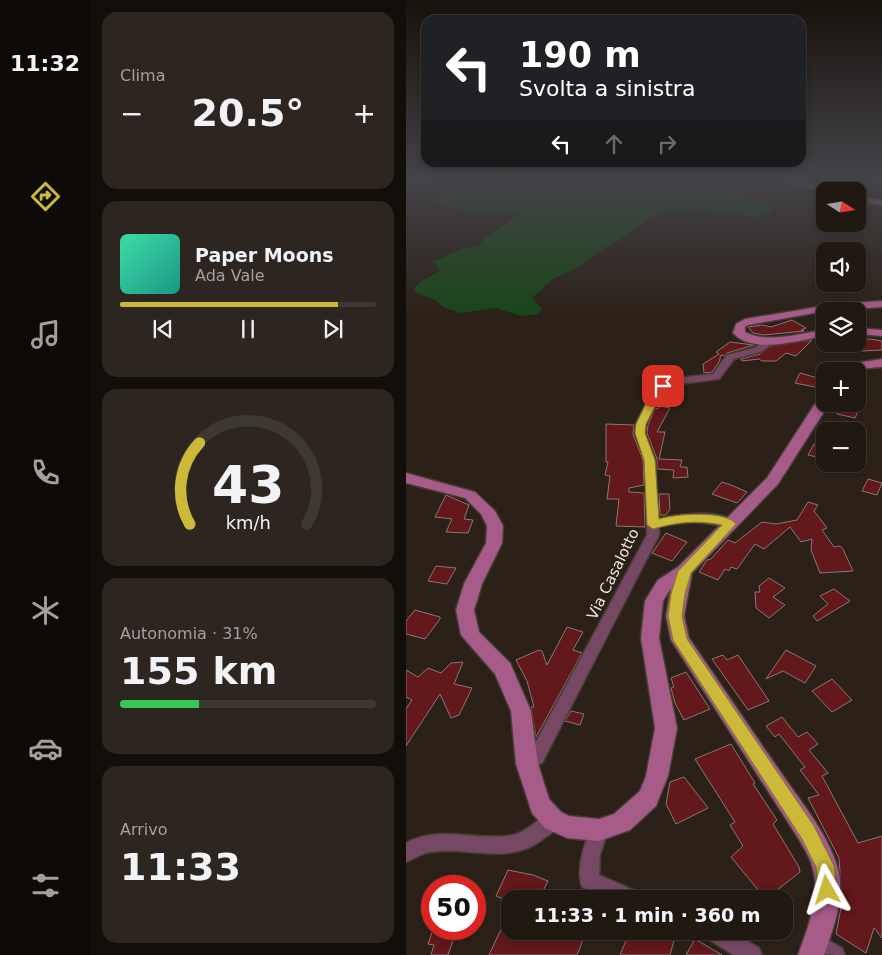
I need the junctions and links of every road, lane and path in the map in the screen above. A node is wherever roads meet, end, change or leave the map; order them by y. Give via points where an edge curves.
1 (882, 304) edge
2 (866, 332) edge
3 (816, 333) edge
4 (882, 333) edge
5 (764, 341) junction
6 (882, 363) edge
7 (866, 365) edge
8 (817, 412) edge
9 (406, 478) edge
10 (730, 524) junction
11 (653, 525) junction
12 (684, 571) junction
13 (527, 764) junction
14 (553, 820) junction
15 (599, 830) junction
16 (406, 853) edge
17 (611, 890) edge
18 (727, 940) edge
19 (820, 951) edge
20 (752, 955) edge

1 - 5 main road via 835,307 745,322 740,326 739,333
2 - 4 main road
3 - 5 main road
5 - 11 street, Via Casalotto via 765,345 757,352 734,355 724,362 716,377 678,381 657,391 640,433 650,460
6 - 7 main road
8 - 10 main road via 773,481
9 - 13 main road via 470,495 487,511 495,526 494,543 473,584 465,610 470,635 504,669 521,712
10 - 11 street via 723,520 691,518 670,519
10 - 12 main road
11 - 13 street, Via Casalotto via 653,535 639,565 536,758
12 - 15 main road via 664,584 654,601 650,638 666,728 657,776 648,798 633,812 622,822
12 - 19 main road via 675,616 680,640 808,833 825,866 827,890
13 - 14 main road via 540,805
14 - 15 main road via 568,827
14 - 16 street via 535,836 514,844 494,846 444,842 421,845
15 - 17 street via 591,855 589,880
18 - 20 street

